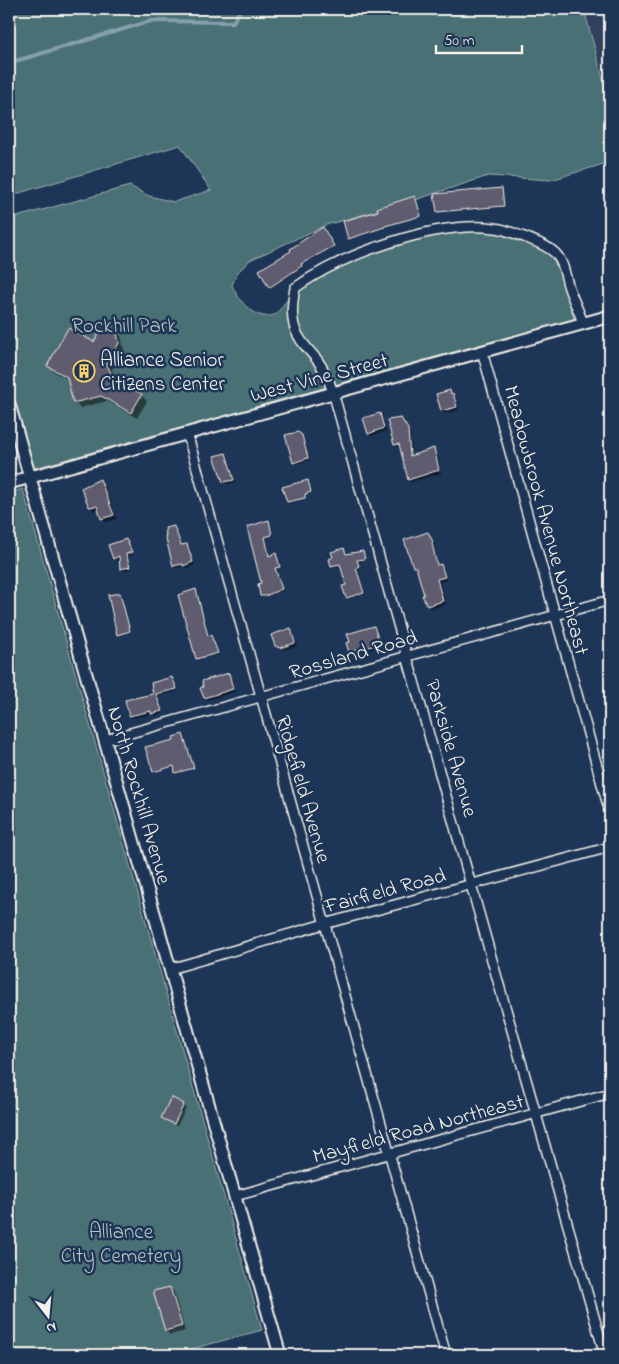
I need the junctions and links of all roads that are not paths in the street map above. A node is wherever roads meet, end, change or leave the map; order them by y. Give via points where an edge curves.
1 (610, 316) edge
2 (583, 323) junction
3 (482, 351) junction
4 (333, 392) junction
5 (9, 404) edge
6 (187, 433) junction
7 (29, 477) junction
8 (9, 483) edge
9 (610, 600) edge
10 (555, 616) junction
11 (408, 657) junction
12 (261, 698) junction
13 (105, 740) junction
14 (610, 813) edge
15 (610, 847) edge
16 (472, 885) junction
17 (324, 924) junction
18 (170, 969) junction
19 (610, 1093) edge
20 (537, 1113) junction
21 (388, 1154) junction
22 (235, 1196) junction
23 (280, 1355) edge
24 (446, 1355) edge
25 (605, 1355) edge

1 - 2 street, West Vine Street
2 - 3 street, West Vine Street
2 - 4 street, Parkside Avenue via 562,265 543,245 498,228 428,232 353,255 295,288 293,320 298,336 319,362
3 - 4 street, West Vine Street
3 - 10 street, Meadowbrook Avenue Northeast
4 - 6 street, West Vine Street
4 - 11 street, Parkside Avenue
5 - 7 street, North Rockhill Avenue
6 - 7 street, West Vine Street
6 - 12 street, Ridgefield Avenue
7 - 8 street, West Vine Street
7 - 13 street, North Rockhill Avenue
9 - 10 street, Rossland Road
10 - 11 street, Rossland Road
10 - 14 street, Meadowbrook Avenue Northeast
11 - 12 street, Rossland Road
11 - 16 street, Parkside Avenue
12 - 13 street, Rossland Road
12 - 17 street, Ridgefield Avenue
13 - 18 street, North Rockhill Avenue
15 - 16 street, Fairfield Road
16 - 17 street, Fairfield Road
16 - 20 street, Parkside Avenue
17 - 18 street, Fairfield Road
17 - 21 street, Ridgefield Avenue
18 - 22 street, North Rockhill Avenue
19 - 20 street, Mayfield Road Northeast
20 - 21 street, Mayfield Road Northeast
20 - 25 street, Parkside Avenue
21 - 22 street, Mayfield Road Northeast
21 - 24 street, Ridgefield Avenue
22 - 23 street, North Rockhill Avenue

